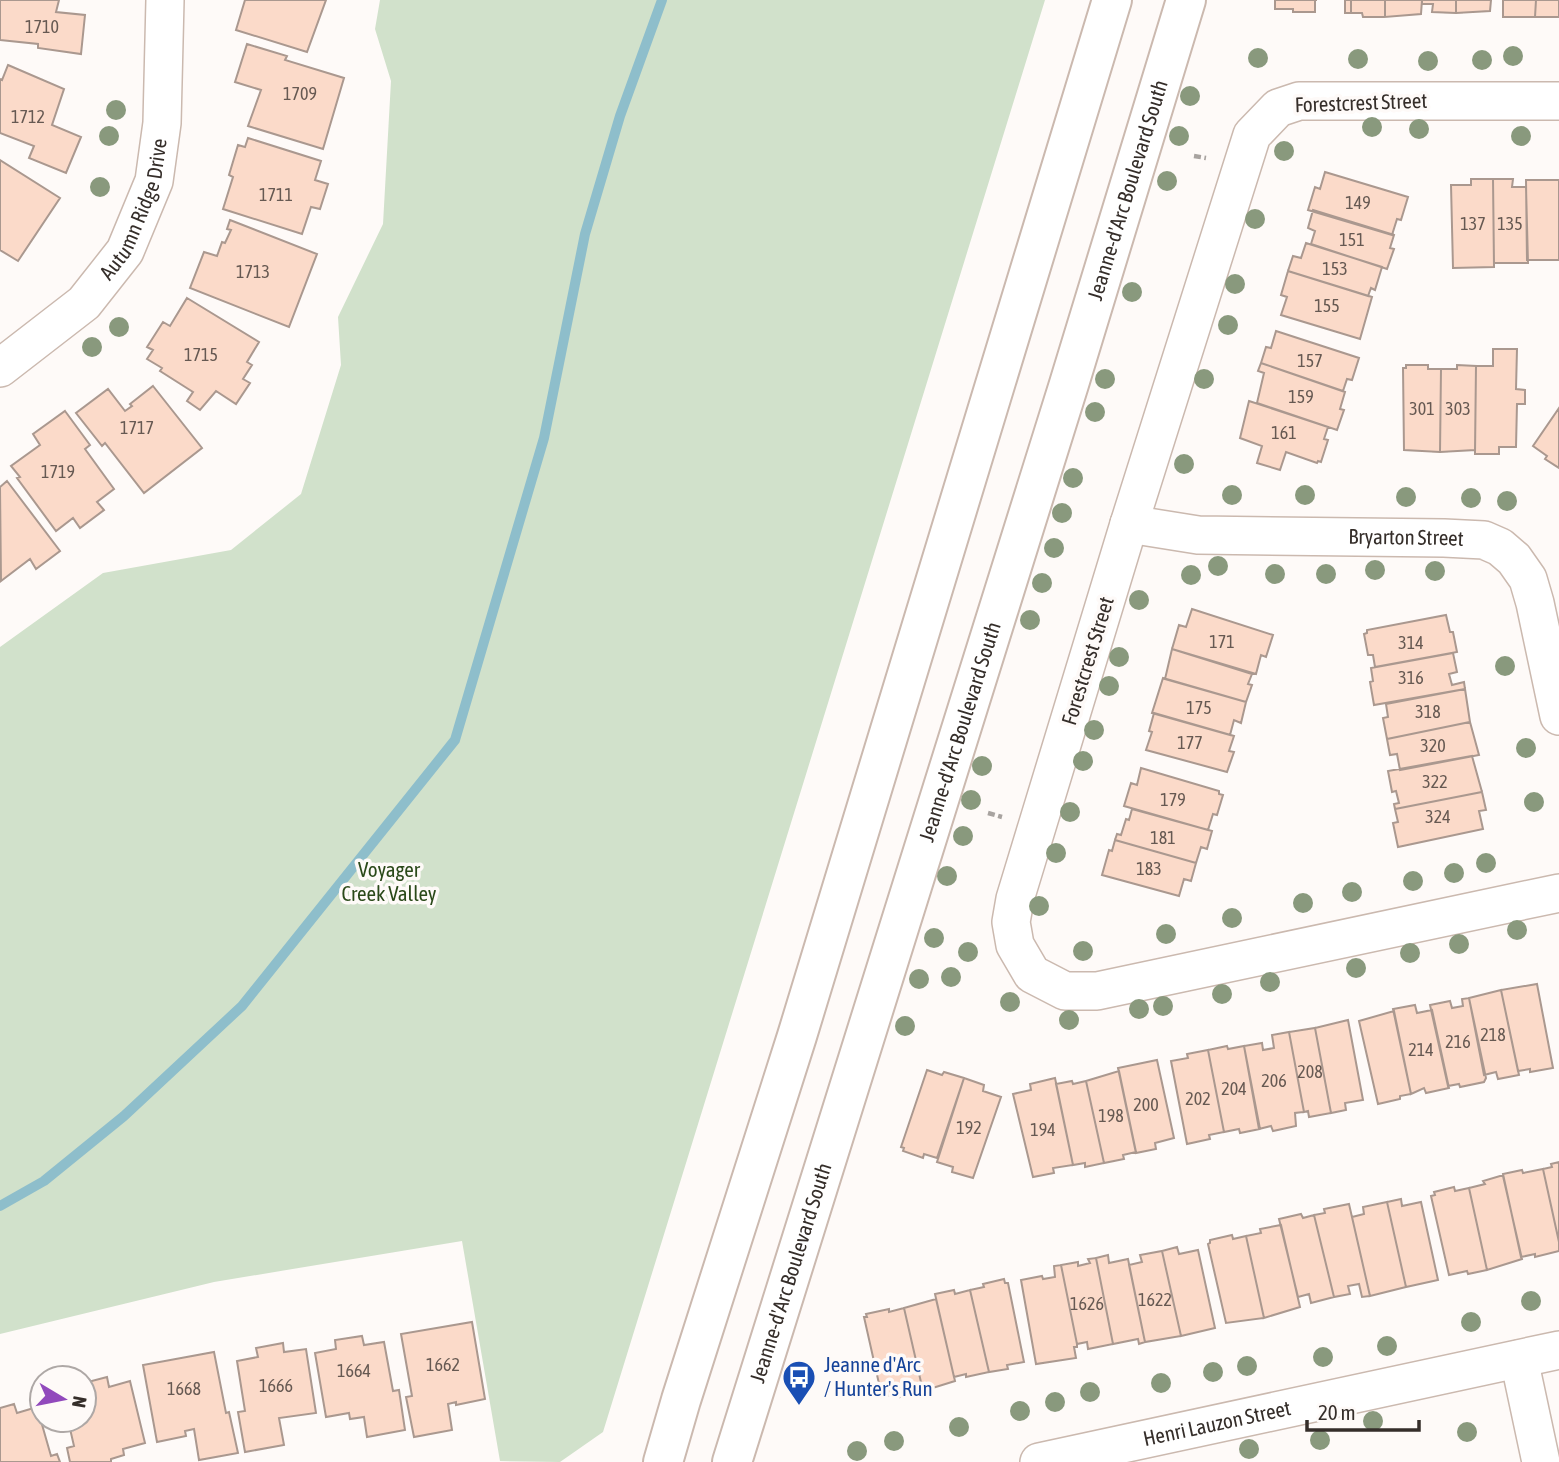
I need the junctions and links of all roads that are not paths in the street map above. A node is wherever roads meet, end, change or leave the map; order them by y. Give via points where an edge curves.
1 (165, 0) edge
2 (1112, 0) edge
3 (1186, 0) edge
4 (1559, 101) edge
5 (0, 368) edge
6 (1129, 524) junction
7 (1559, 716) edge
8 (1559, 893) edge
9 (1559, 1350) edge
10 (1519, 1359) junction
11 (663, 1462) edge
12 (732, 1462) edge
13 (1039, 1462) edge
14 (1541, 1462) edge

1 - 5 street, Autumn Ridge Drive via 162,122 154,181 125,251 84,303
2 - 11 main road via 806,1009
3 - 12 main road, Jeanne-d'Arc Boulevard South
4 - 6 street, Forestcrest Street via 1320,100 1278,108 1264,120 1252,135 1241,165
6 - 7 street, Bryarton Street via 1198,535 1444,538 1484,540 1500,547 1528,579
6 - 8 street, Forestcrest Street via 1014,899 1015,945 1032,974 1065,990 1097,991
9 - 10 street, Henri Lauzon Street
10 - 13 street, Henri Lauzon Street
10 - 14 street

